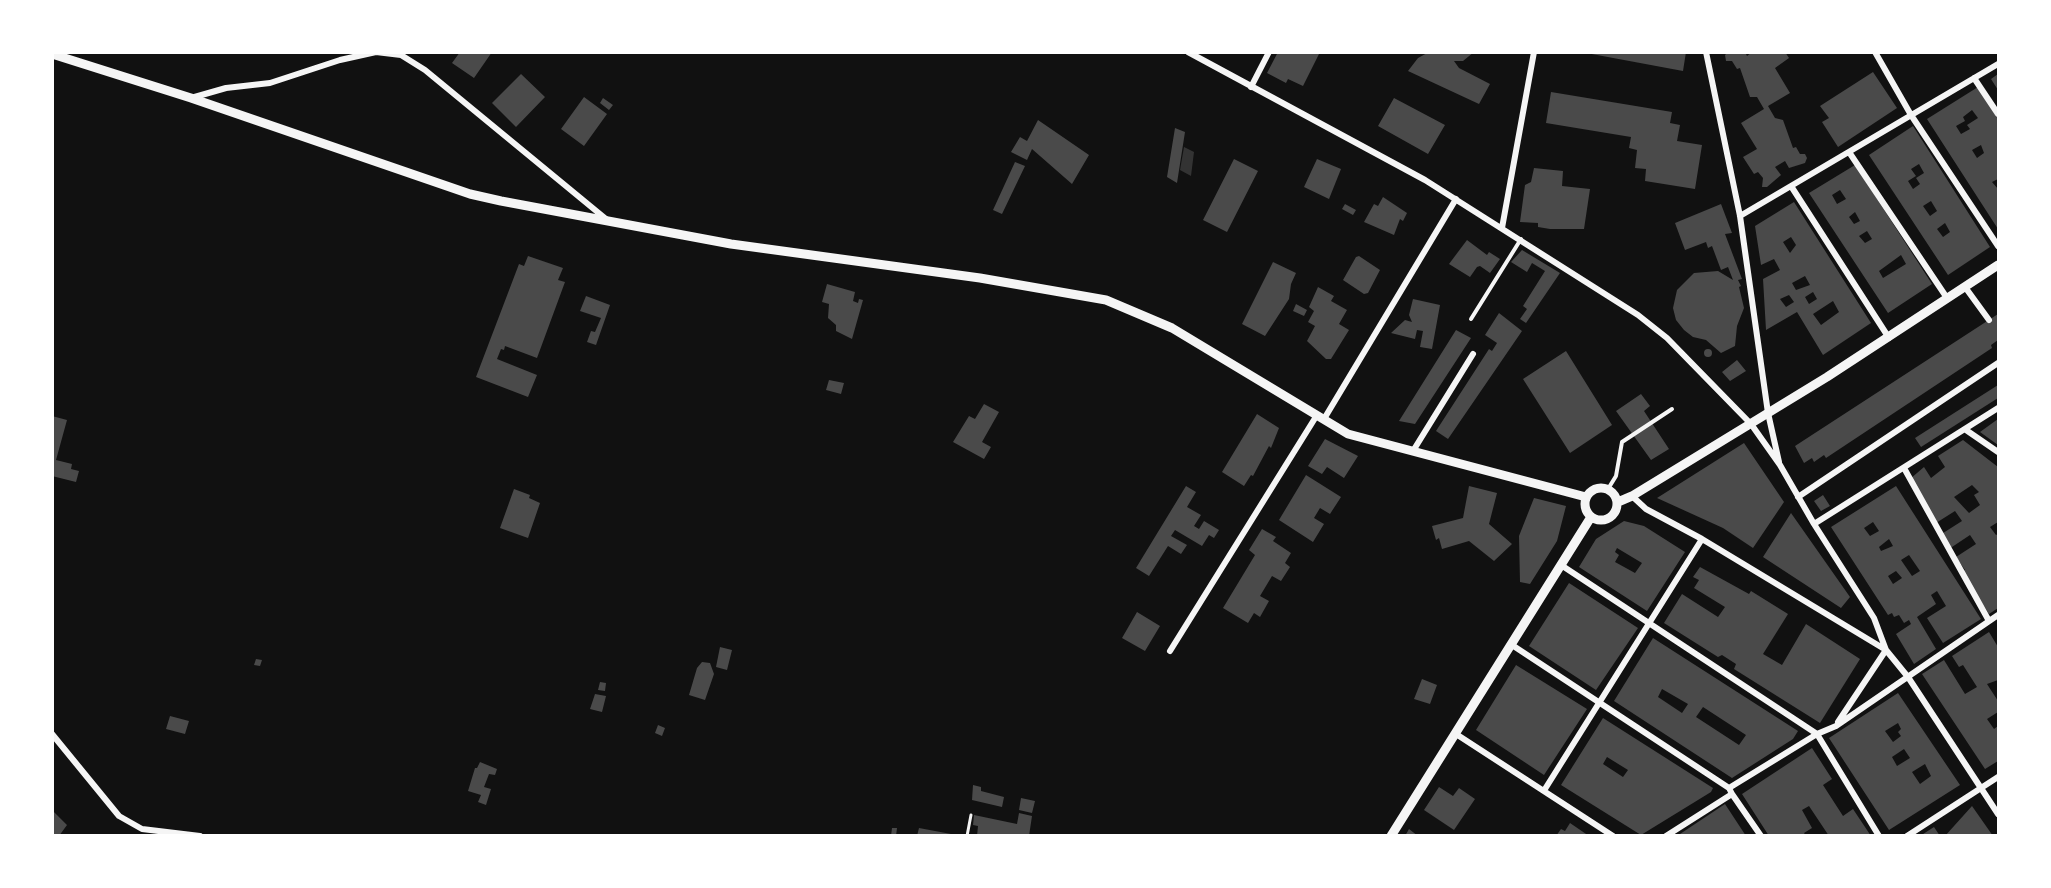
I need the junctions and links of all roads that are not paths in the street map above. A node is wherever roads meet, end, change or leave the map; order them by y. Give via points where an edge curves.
1 (376, 52) edge
2 (1188, 52) edge
3 (1269, 52) edge
4 (1534, 52) edge
5 (1706, 52) edge
6 (1875, 52) edge
7 (52, 54) edge
8 (1998, 64) edge
9 (1974, 78) junction
10 (1251, 87) junction
11 (191, 98) junction
12 (1998, 114) edge
13 (1911, 115) junction
14 (1849, 152) junction
15 (1791, 186) junction
16 (1456, 198) junction
17 (1740, 216) junction
18 (611, 223) junction
19 (1502, 228) junction
20 (1521, 239) junction
21 (1998, 246) edge
22 (1998, 266) edge
23 (1965, 287) junction
24 (1947, 298) junction
25 (1471, 319) dead end
26 (1989, 320) dead end
27 (1888, 338) junction
28 (1473, 354) dead end
29 (1998, 363) edge
30 (1998, 408) edge
31 (1672, 410) dead end
32 (1768, 413) junction
33 (1321, 417) junction
34 (1751, 423) junction
35 (1966, 430) junction
36 (1413, 451) junction
37 (1998, 452) edge
38 (1780, 465) junction
39 (1904, 468) junction
40 (1608, 489) junction
41 (1632, 496) junction
42 (1586, 497) junction
43 (1798, 497) junction
44 (1618, 502) junction
45 (1591, 517) junction
46 (1814, 524) junction
47 (1702, 538) junction
48 (1561, 565) junction
49 (1998, 615) edge
50 (1649, 621) junction
51 (1989, 621) junction
52 (1512, 645) junction
53 (1886, 650) junction
54 (1170, 651) dead end
55 (1908, 677) junction
56 (1599, 702) junction
57 (1836, 726) junction
58 (52, 734) edge
59 (1456, 734) junction
60 (1817, 734) junction
61 (1998, 777) edge
62 (1545, 789) junction
63 (1982, 789) junction
64 (1731, 791) junction
65 (1998, 814) edge
66 (200, 836) edge
67 (1391, 836) edge
68 (1613, 836) edge
69 (1666, 836) edge
70 (1761, 836) edge
71 (1879, 836) edge
72 (1907, 836) edge

1 - 11 street via 270,83 226,88
1 - 18 street via 401,56 425,70
2 - 10 street
3 - 10 street
4 - 19 street
5 - 17 street
6 - 13 street
7 - 11 street
8 - 9 street
9 - 12 street
9 - 13 street
10 - 16 street
11 - 18 street via 470,194
13 - 14 street
13 - 21 street
14 - 15 street
14 - 24 street
15 - 17 street
15 - 27 street
16 - 19 street
16 - 33 street
17 - 32 street
18 - 33 street via 1106,300 1172,328
19 - 20 street
20 - 25 lane
20 - 34 street via 1667,338
22 - 23 street
23 - 24 street
23 - 26 street
24 - 27 street
27 - 32 street
28 - 36 street
29 - 43 street
30 - 35 street
31 - 40 lane via 1622,442 1616,476
32 - 34 street
32 - 38 street
33 - 36 street via 1348,434
33 - 54 street
34 - 38 street
34 - 41 street
35 - 37 street
35 - 39 street
36 - 42 street
38 - 43 street
39 - 46 street
39 - 51 street
40 - 42 street via 1595,488
40 - 44 street
41 - 44 street
41 - 47 street via 1646,509
42 - 45 street via 1586,510
43 - 46 street
44 - 45 street via 1607,519
45 - 48 street
46 - 53 street via 1874,618
47 - 50 street
47 - 53 street
48 - 50 street
48 - 52 street
49 - 51 street
50 - 56 street
50 - 60 street
51 - 55 street
52 - 56 street
52 - 59 street
53 - 55 street
53 - 57 street
55 - 57 street
55 - 63 street
56 - 62 street
56 - 64 street
57 - 60 street
58 - 66 street via 125,819 142,829
59 - 62 street
59 - 67 street
60 - 64 street
60 - 71 street
61 - 63 street
62 - 68 street
63 - 65 street
63 - 72 street
64 - 69 street
64 - 70 street

